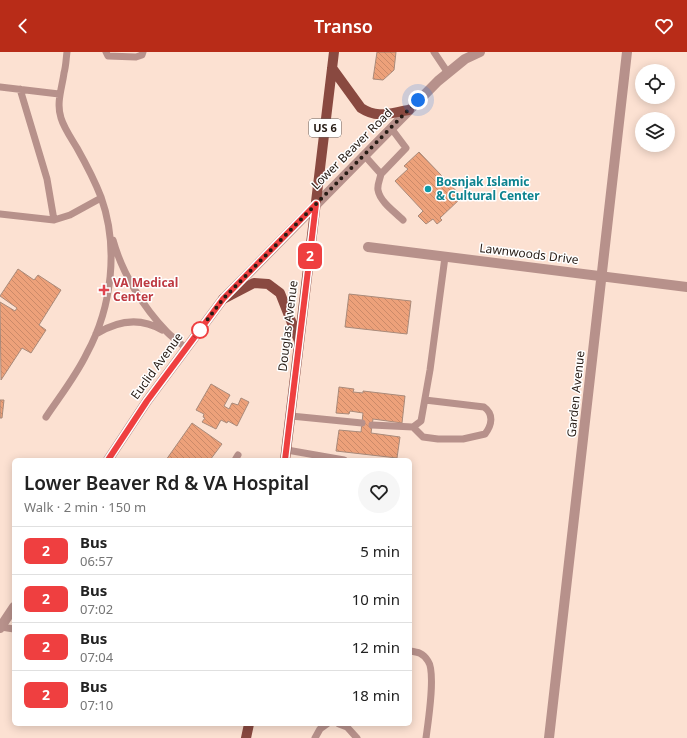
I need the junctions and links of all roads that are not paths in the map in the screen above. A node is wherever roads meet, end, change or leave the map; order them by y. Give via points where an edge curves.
1 (67, 52) edge
2 (106, 52) edge
3 (143, 52) edge
4 (334, 52) edge
5 (434, 52) edge
6 (480, 52) edge
7 (627, 52) edge
8 (332, 68) junction
9 (448, 73) junction
10 (0, 86) edge
11 (20, 89) junction
12 (59, 94) junction
13 (408, 110) junction
14 (391, 128) junction
15 (364, 155) junction
16 (381, 174) junction
17 (101, 198) junction
18 (316, 204) junction
19 (0, 214) edge
20 (107, 219) junction
21 (54, 220) junction
22 (403, 220) dead end
23 (368, 247) dead end
24 (445, 257) junction
25 (602, 276) junction
26 (687, 287) edge
27 (223, 299) junction
28 (168, 333) junction
29 (96, 334) junction
30 (299, 342) junction
31 (186, 348) junction
32 (425, 400) junction
33 (291, 416) junction
34 (46, 417) dead end
35 (362, 423) dead end
36 (372, 424) dead end
37 (413, 427) junction
38 (286, 455) edge
39 (109, 458) edge
40 (317, 458) edge
41 (12, 610) edge
42 (0, 628) edge
43 (12, 629) edge
44 (412, 651) edge
45 (249, 726) edge
46 (324, 726) edge
47 (344, 726) edge
48 (246, 738) edge
49 (315, 738) edge
50 (357, 738) edge
51 (426, 738) edge
52 (549, 738) edge

1 - 12 lane
2 - 3 lane via 108,56 136,57
4 - 8 main road, Douglas Avenue / US 6
5 - 9 lane
6 - 9 street, Lower Beaver Road via 465,59
7 - 25 street, Garden Avenue
8 - 13 main road via 361,108 367,112 377,115
8 - 18 main road, Douglas Avenue / US 6
9 - 13 street, Lower Beaver Road
10 - 11 lane
11 - 12 lane
11 - 21 lane via 47,179
12 - 17 lane via 61,117 92,174
13 - 14 street, Lower Beaver Road
14 - 15 street, Lower Beaver Road
14 - 16 lane via 406,148
15 - 16 lane
15 - 18 street, Lower Beaver Road
16 - 22 lane via 377,188 379,195
17 - 20 lane
17 - 21 lane via 70,215
18 - 27 street, Euclid Avenue
18 - 30 main road, Douglas Avenue / US 6
19 - 21 lane
20 - 28 lane via 119,257 132,285 148,310
20 - 29 lane via 111,252 110,279 106,303
23 - 24 street, Lawnwoods Drive
24 - 25 street, Lawnwoods Drive
24 - 32 lane
25 - 26 street, Lawnwoods Drive
25 - 52 street, Garden Avenue
27 - 30 main road via 254,283 268,284 280,293
27 - 31 street, Euclid Avenue
28 - 29 lane via 154,325 139,321 123,322
28 - 31 lane
29 - 34 lane via 83,360
30 - 33 main road, Douglas Avenue / US 6
31 - 39 street, Euclid Avenue
32 - 37 lane via 421,421
32 - 37 lane via 484,406 489,410 490,427 485,434 463,439 423,436
33 - 35 lane
33 - 38 main road, Douglas Avenue / US 6
36 - 37 lane
38 - 40 lane
41 - 42 street
42 - 43 lane
44 - 51 lane via 420,652 430,662 432,676
45 - 48 main road
46 - 49 lane
47 - 50 lane

